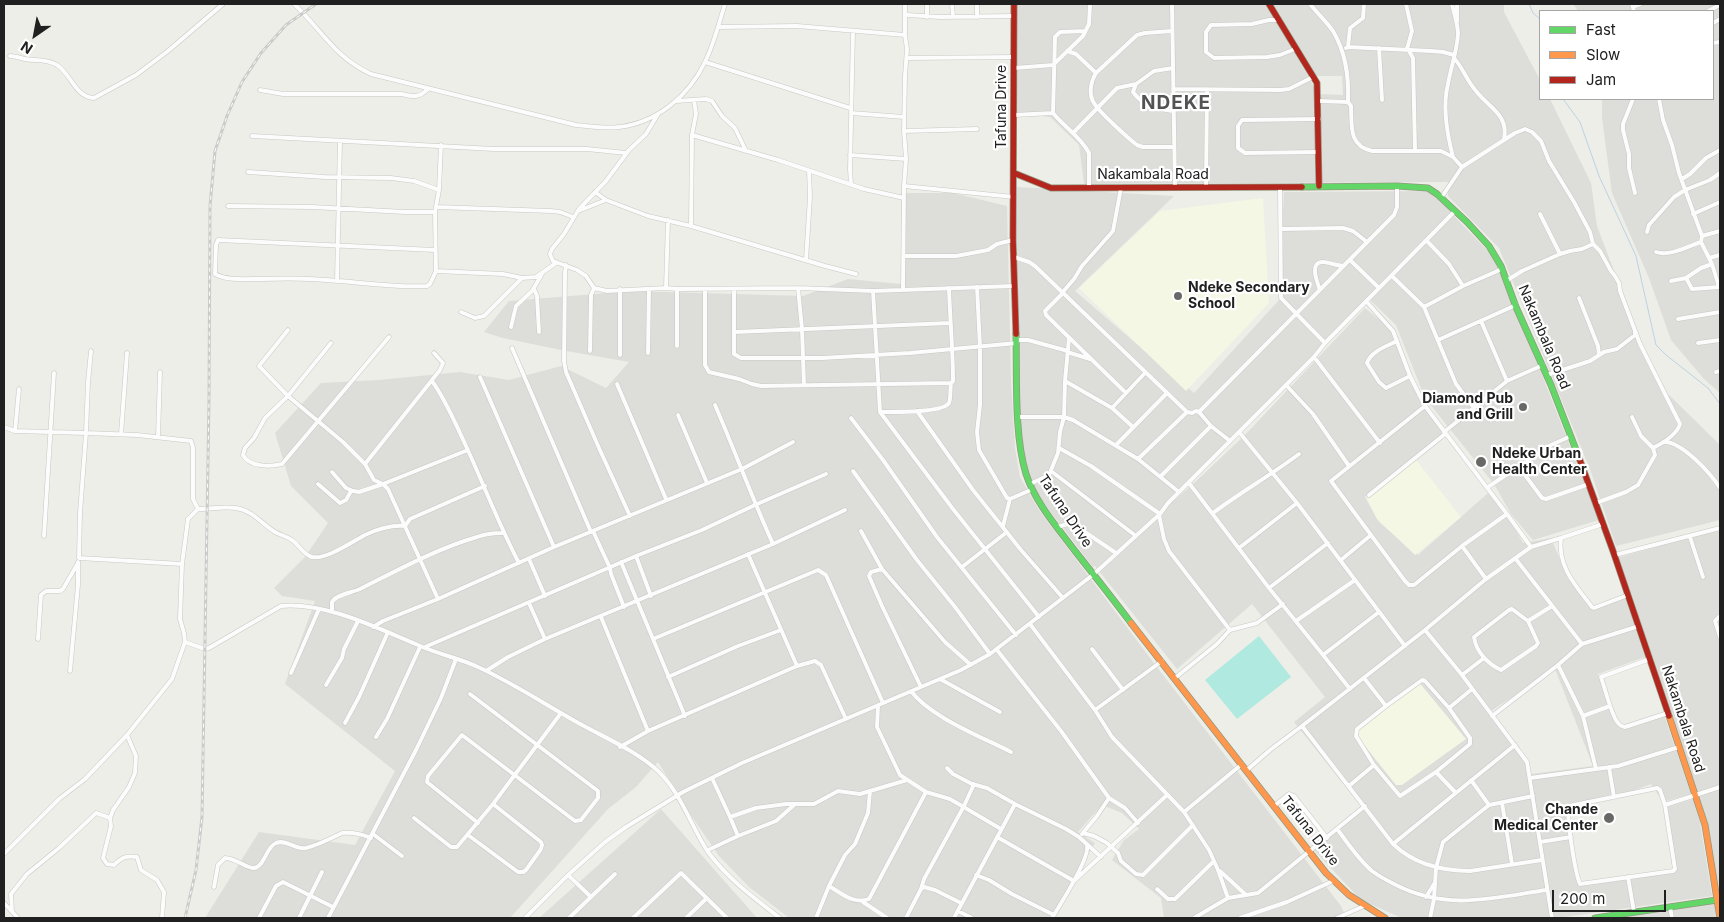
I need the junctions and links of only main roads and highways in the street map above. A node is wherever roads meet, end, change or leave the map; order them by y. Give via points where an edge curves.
1 (1014, 4) edge
2 (1269, 4) edge
3 (1014, 173) junction
4 (1319, 186) junction
5 (1716, 900) junction
6 (1385, 918) edge
7 (1595, 918) edge
8 (1720, 918) edge

1 - 3 main road, Tafuna Drive
2 - 4 main road via 1318,88
3 - 4 main road, Nakambala Road via 1051,188
3 - 6 main road, Tafuna Drive via 1018,417 1023,462 1032,487 1057,527 1333,881
4 - 5 main road, Nakambala Road via 1428,188 1455,211 1494,254 1571,436 1639,626 1705,825
5 - 7 main road
5 - 8 main road, Nakambala Road

